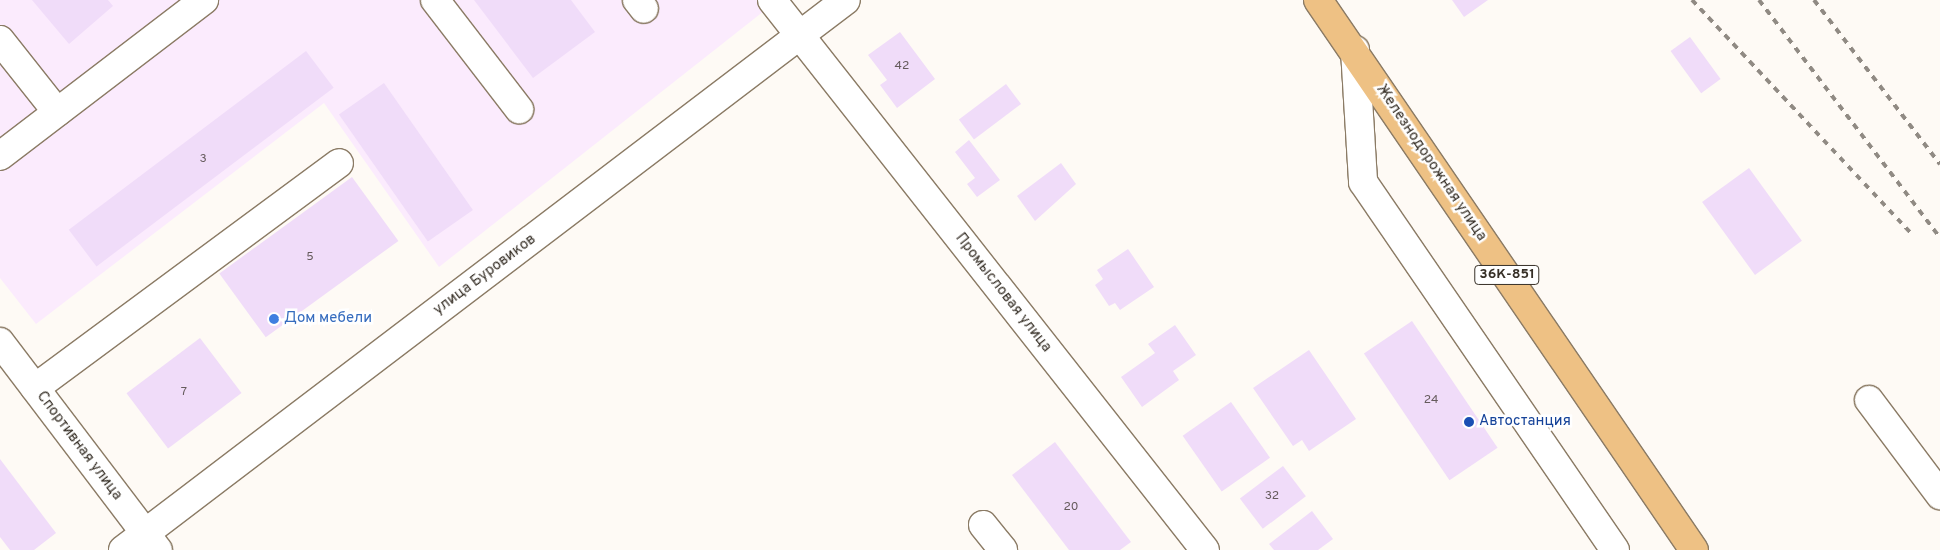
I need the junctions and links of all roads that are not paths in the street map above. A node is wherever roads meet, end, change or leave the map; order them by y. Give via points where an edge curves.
1 (204, 0) edge
2 (435, 0) edge
3 (772, 0) edge
4 (846, 0) edge
5 (1318, 0) edge
6 (800, 36) junction
7 (0, 40) edge
8 (1355, 50) junction
9 (519, 109) dead end
10 (57, 112) junction
11 (0, 156) edge
12 (339, 163) dead end
13 (0, 342) edge
14 (35, 388) junction
15 (1869, 400) dead end
16 (1940, 495) edge
17 (984, 525) dead end
18 (152, 542) edge
19 (1201, 548) edge
20 (123, 550) edge
21 (1003, 550) edge
22 (1615, 550) edge
23 (1694, 550) edge

1 - 10 street
2 - 9 street
3 - 6 street, Промысловая улица
4 - 6 street, улица Буровиков
5 - 8 main road, Железнодорожная улица / 36К-851
6 - 18 street, улица Буровиков
6 - 19 street, Промысловая улица
7 - 10 street
8 - 22 street via 1363,182
8 - 23 main road, Железнодорожная улица / 36К-851
10 - 11 street
12 - 14 street
13 - 14 street, Спортивная улица
14 - 18 street, Спортивная улица
15 - 16 street
17 - 21 street
18 - 20 street, улица Буровиков

